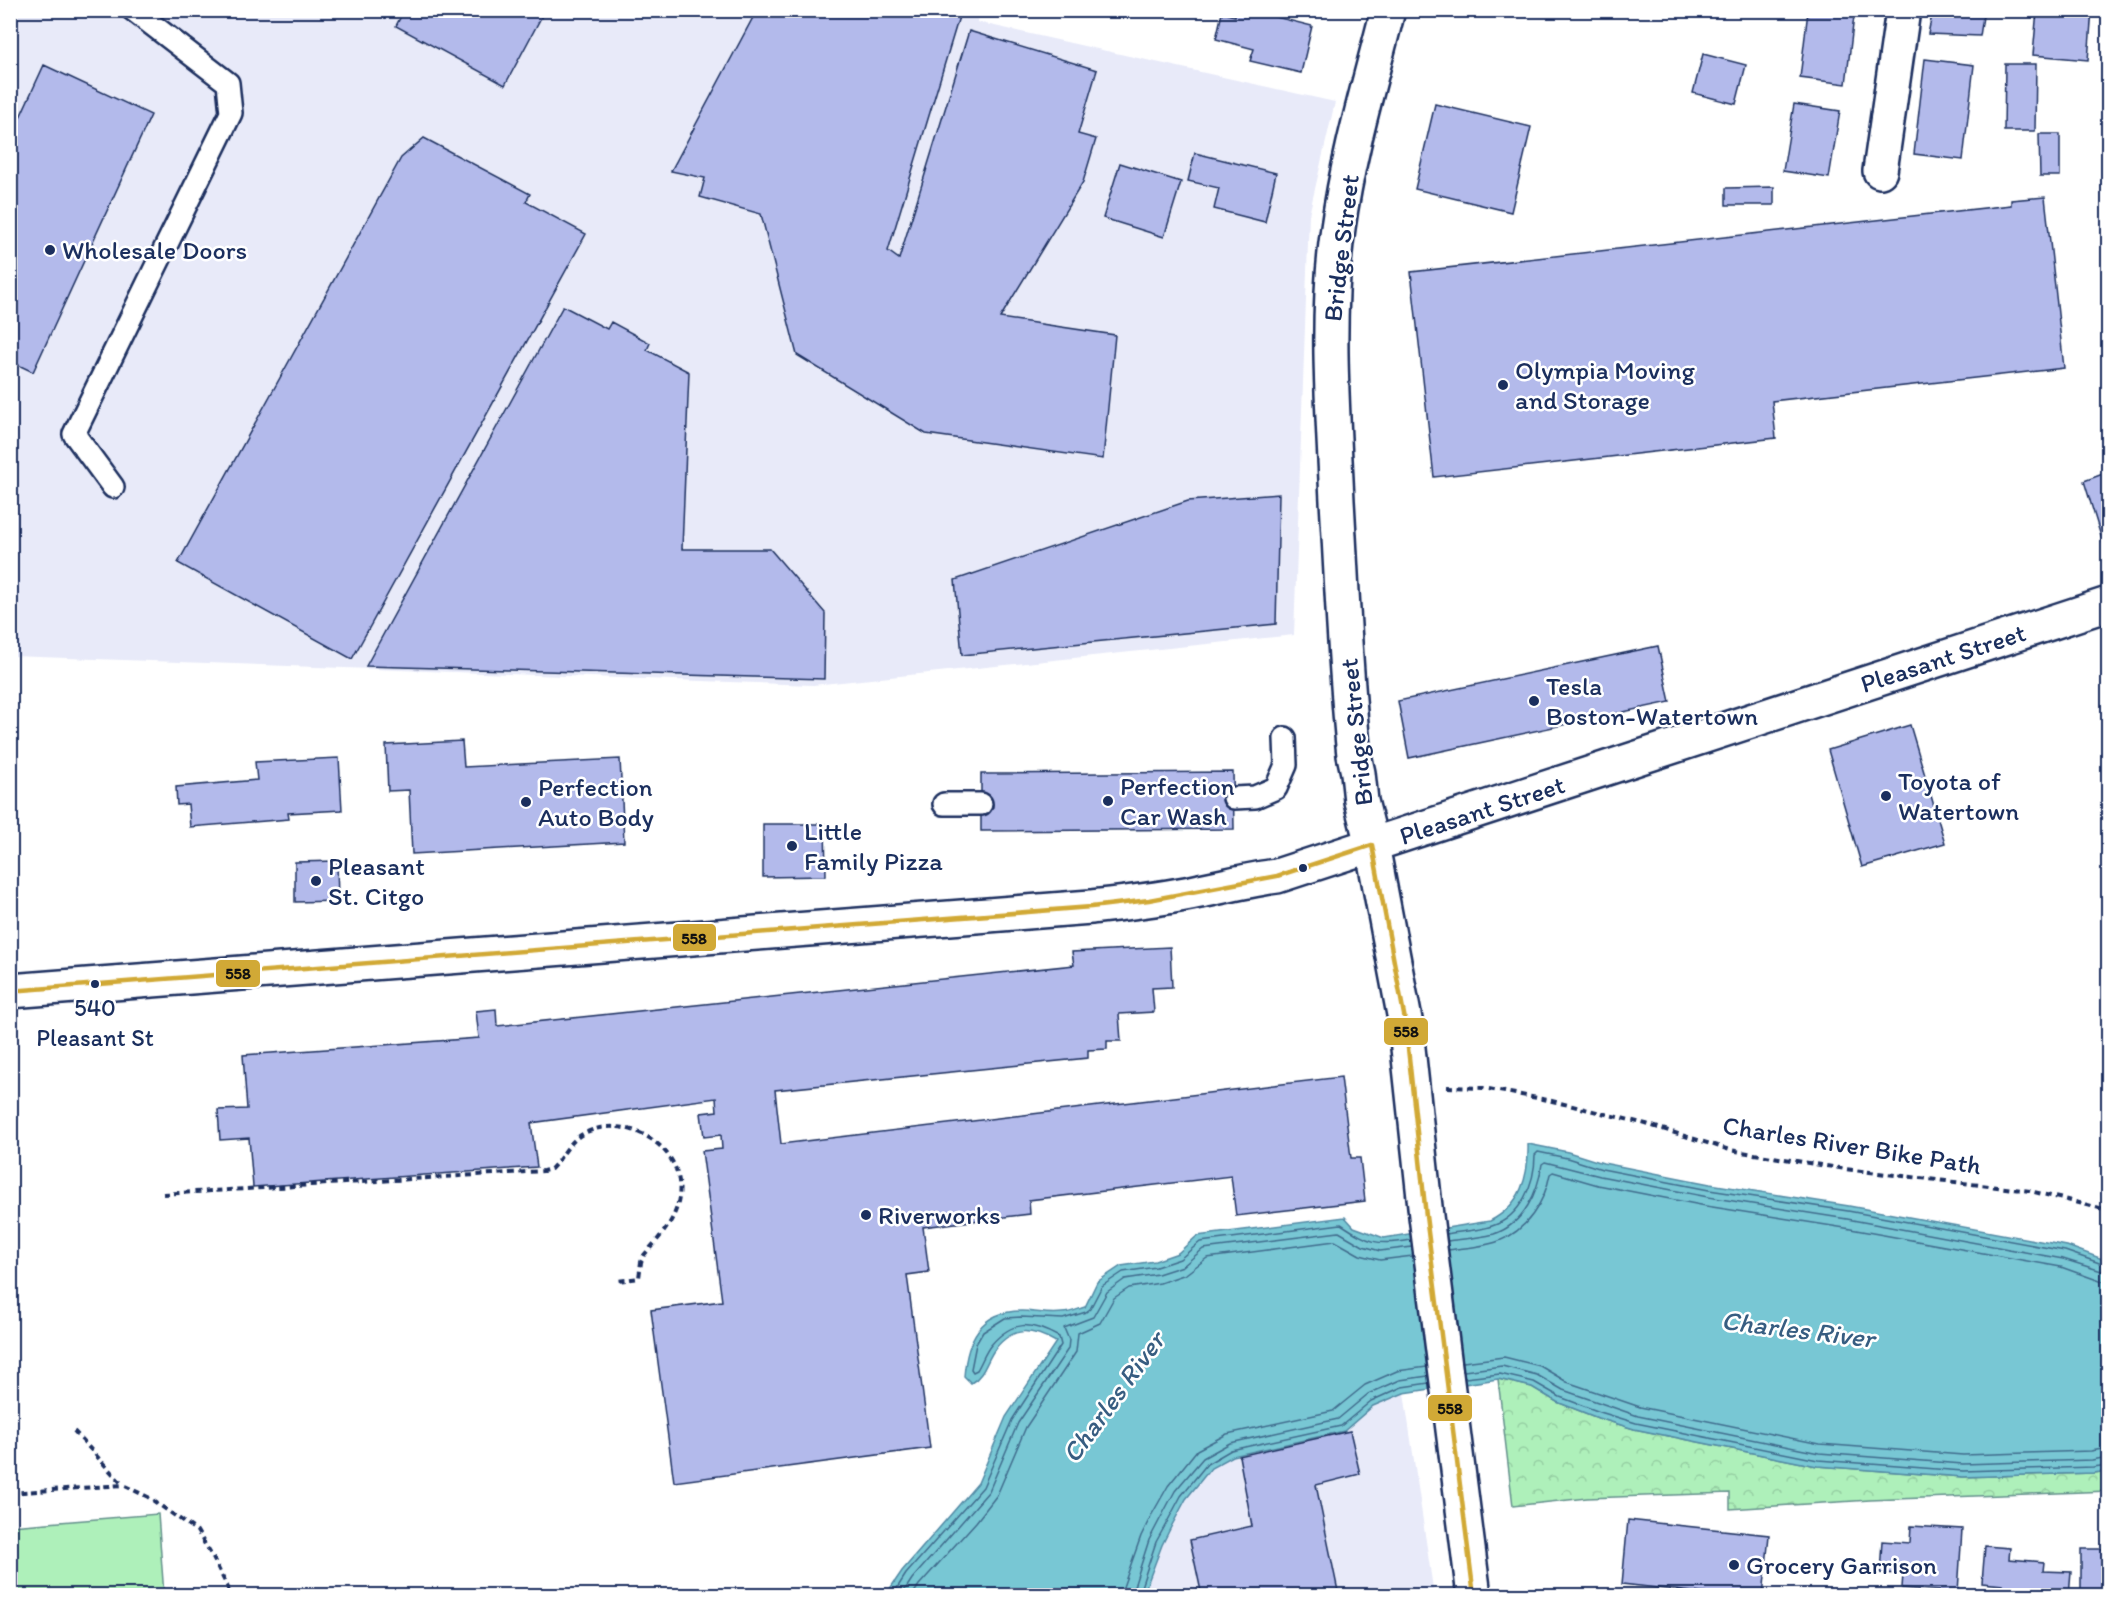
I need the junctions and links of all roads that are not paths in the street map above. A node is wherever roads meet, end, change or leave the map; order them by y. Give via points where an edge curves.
1 (133, 10) edge
2 (1388, 10) edge
3 (1904, 10) edge
4 (1880, 171) dead end
5 (113, 488) dead end
6 (2109, 604) edge
7 (1285, 738) dead end
8 (1234, 798) dead end
9 (944, 804) dead end
10 (981, 804) dead end
11 (1372, 845) junction
12 (10, 991) edge
13 (1474, 1596) edge

1 - 5 lane via 228,83 231,113 74,434
2 - 11 street, Bridge Street via 1344,194 1330,337 1352,734 1361,801
3 - 4 street
6 - 11 street, Pleasant Street
7 - 8 lane via 1286,765 1276,788 1255,797
9 - 10 lane
11 - 12 street, Pleasant Street via 1277,876 1091,907
11 - 13 street, Bridge Street via 1405,1020

